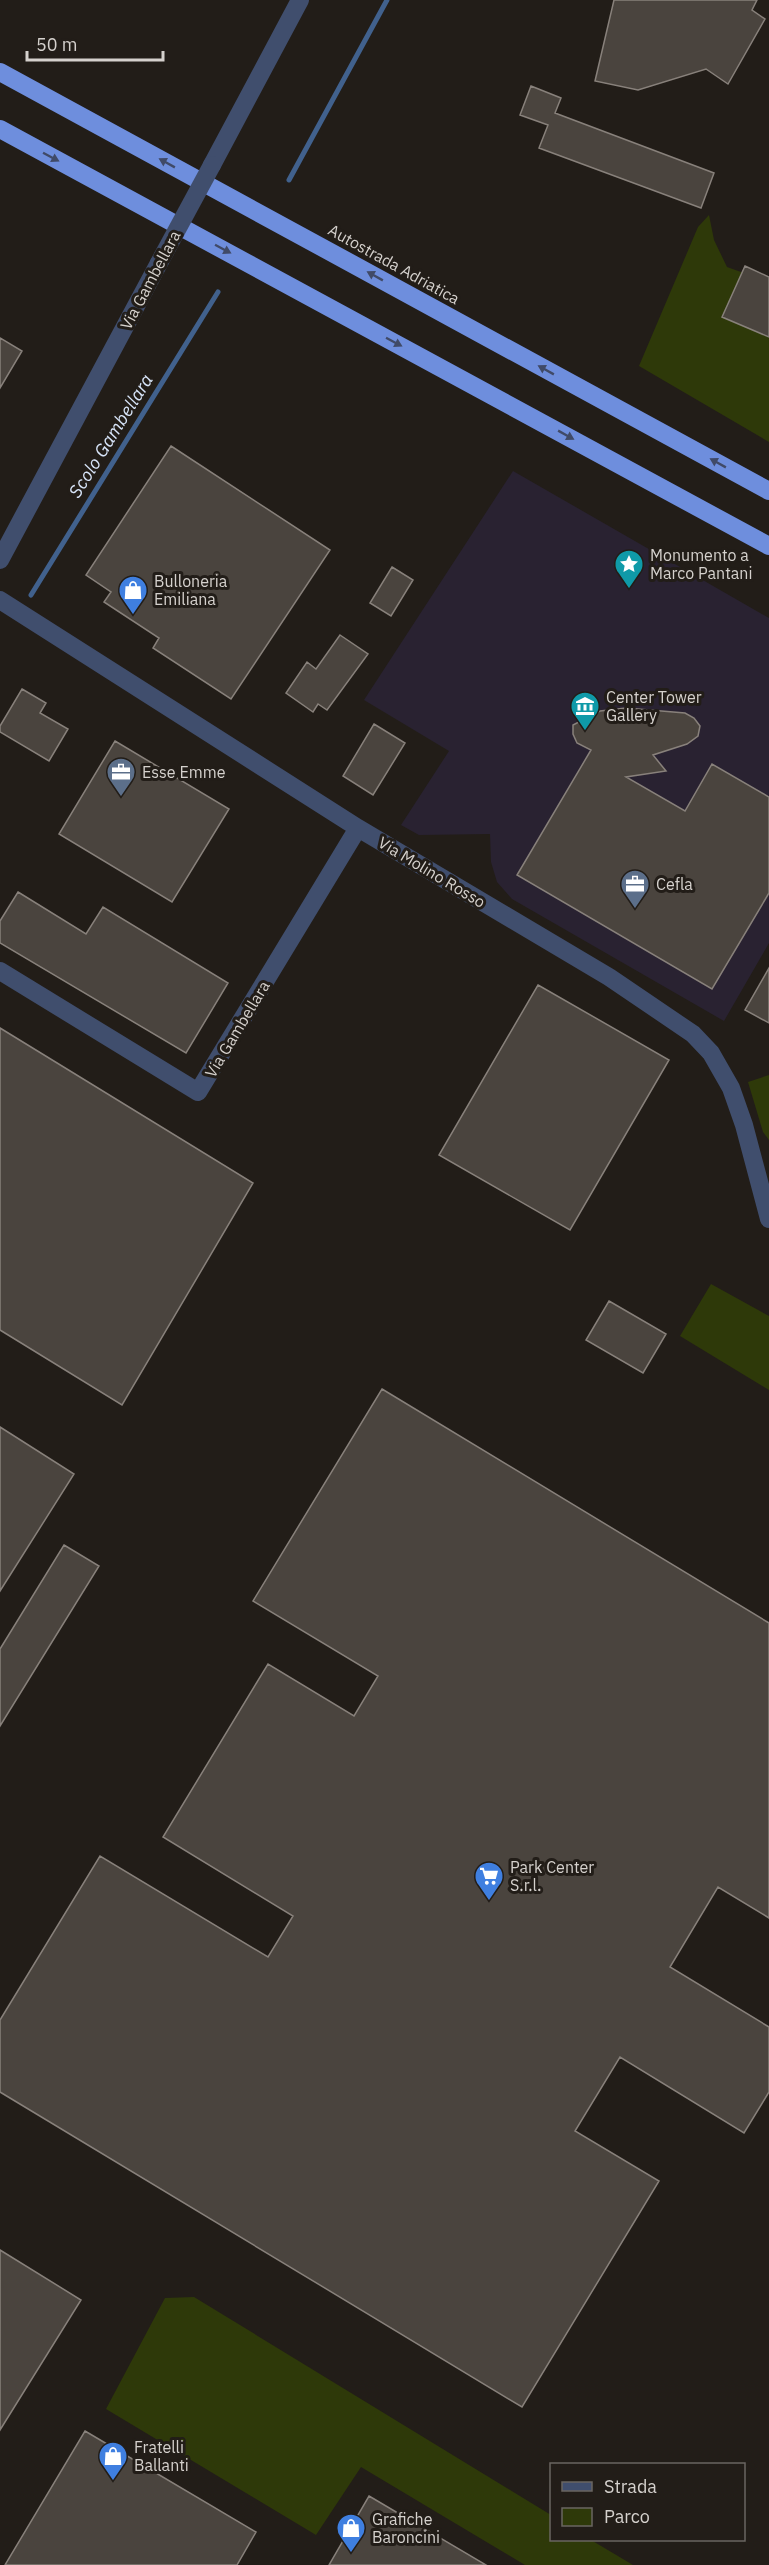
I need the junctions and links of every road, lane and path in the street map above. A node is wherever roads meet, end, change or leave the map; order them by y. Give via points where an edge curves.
1 (300, 0) edge
2 (0, 72) edge
3 (0, 129) edge
4 (769, 491) edge
5 (769, 546) edge
6 (0, 560) edge
7 (0, 600) edge
8 (358, 828) junction
9 (0, 972) edge
10 (769, 1219) edge

1 - 6 street, Via Gambellara, bridge
4 -> 2 highway, Autostrada Adriatica
3 -> 5 highway
7 - 8 street, Via Molino Rosso
8 - 9 street, Via Gambellara via 198,1092
8 - 10 street, Via Molino Rosso via 609,977 693,1034 711,1053 731,1088

